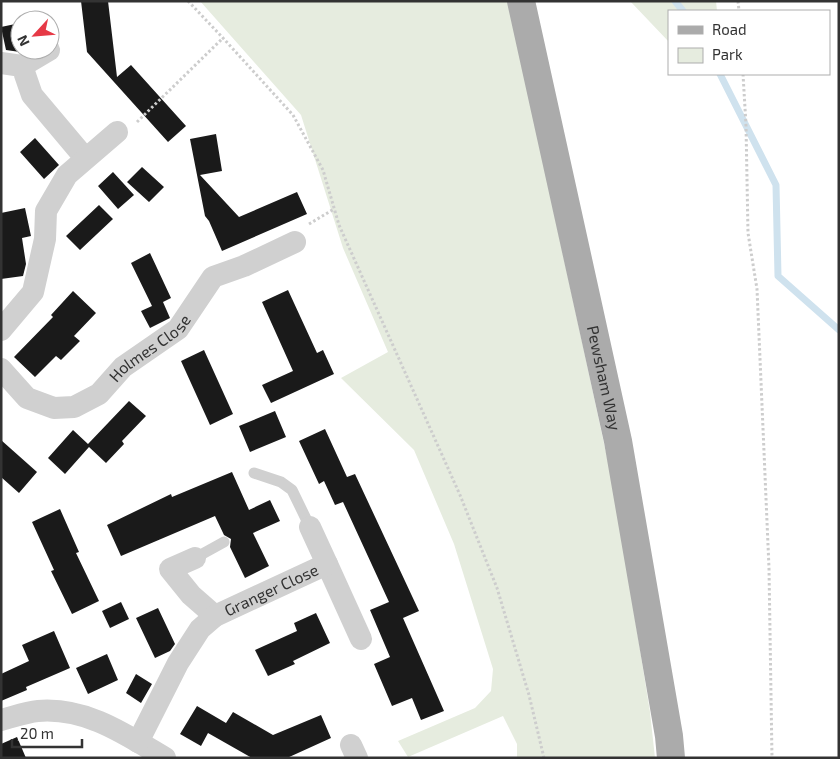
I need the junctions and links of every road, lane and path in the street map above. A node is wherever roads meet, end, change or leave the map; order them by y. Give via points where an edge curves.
1 (188, 1) edge
2 (521, 1) edge
3 (223, 38) junction
4 (11, 64) edge
5 (743, 75) edge
6 (117, 132) joint
7 (85, 158) junction
8 (294, 242) dead end
9 (1, 330) edge
10 (1, 369) edge
11 (254, 473) dead end
12 (310, 527) joint
13 (224, 542) dead end
14 (195, 558) joint
15 (327, 564) junction
16 (215, 616) junction
17 (361, 639) dead end
18 (1, 720) edge
19 (138, 742) junction
20 (165, 758) edge
21 (544, 758) edge
22 (671, 758) edge
23 (772, 758) edge

1 - 3 path
2 - 22 main road, Pewsham Way via 618,441
3 - 6 path via 129,130
3 - 21 path via 293,115 323,170 339,225 460,495 497,588
4 - 7 street via 32,95
5 - 23 path via 748,233 757,289 769,568
6 - 7 street
7 - 9 street via 67,175 46,211 46,239 33,292
8 - 10 street, Holmes Close via 213,277 178,329 123,367 99,394 74,407 54,408 27,398
11 - 12 lane via 281,482 292,490
12 - 15 street, Granger Close
13 - 14 lane
14 - 16 street, Granger Close via 161,573
15 - 16 street, Granger Close
15 - 17 street, Granger Close
16 - 19 street, Granger Close via 200,629 178,663
18 - 19 street via 37,711 71,712 90,717
19 - 20 street

